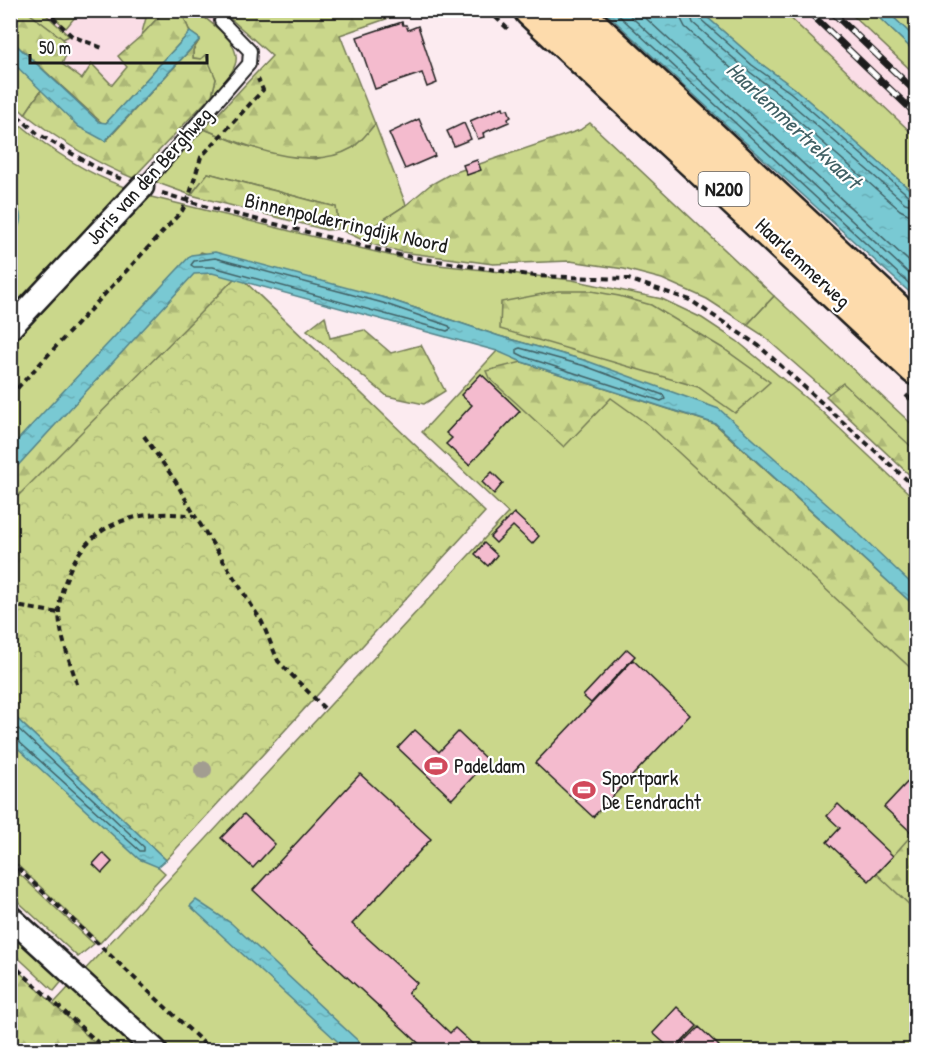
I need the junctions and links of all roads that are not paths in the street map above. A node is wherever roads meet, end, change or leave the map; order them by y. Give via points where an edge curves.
1 (531, 10) edge
2 (574, 10) edge
3 (221, 21) dead end
4 (142, 187) joint
5 (10, 328) edge
6 (916, 329) edge
7 (916, 368) edge
8 (10, 917) edge
9 (155, 1050) edge

1 - 7 main road, Haarlemmerweg / N200
2 - 6 main road, Haarlemmerweg / N200
3 - 4 lane, Joris van den Berghweg via 250,51 249,64
4 - 5 street, Joris van den Berghweg
8 - 9 street

